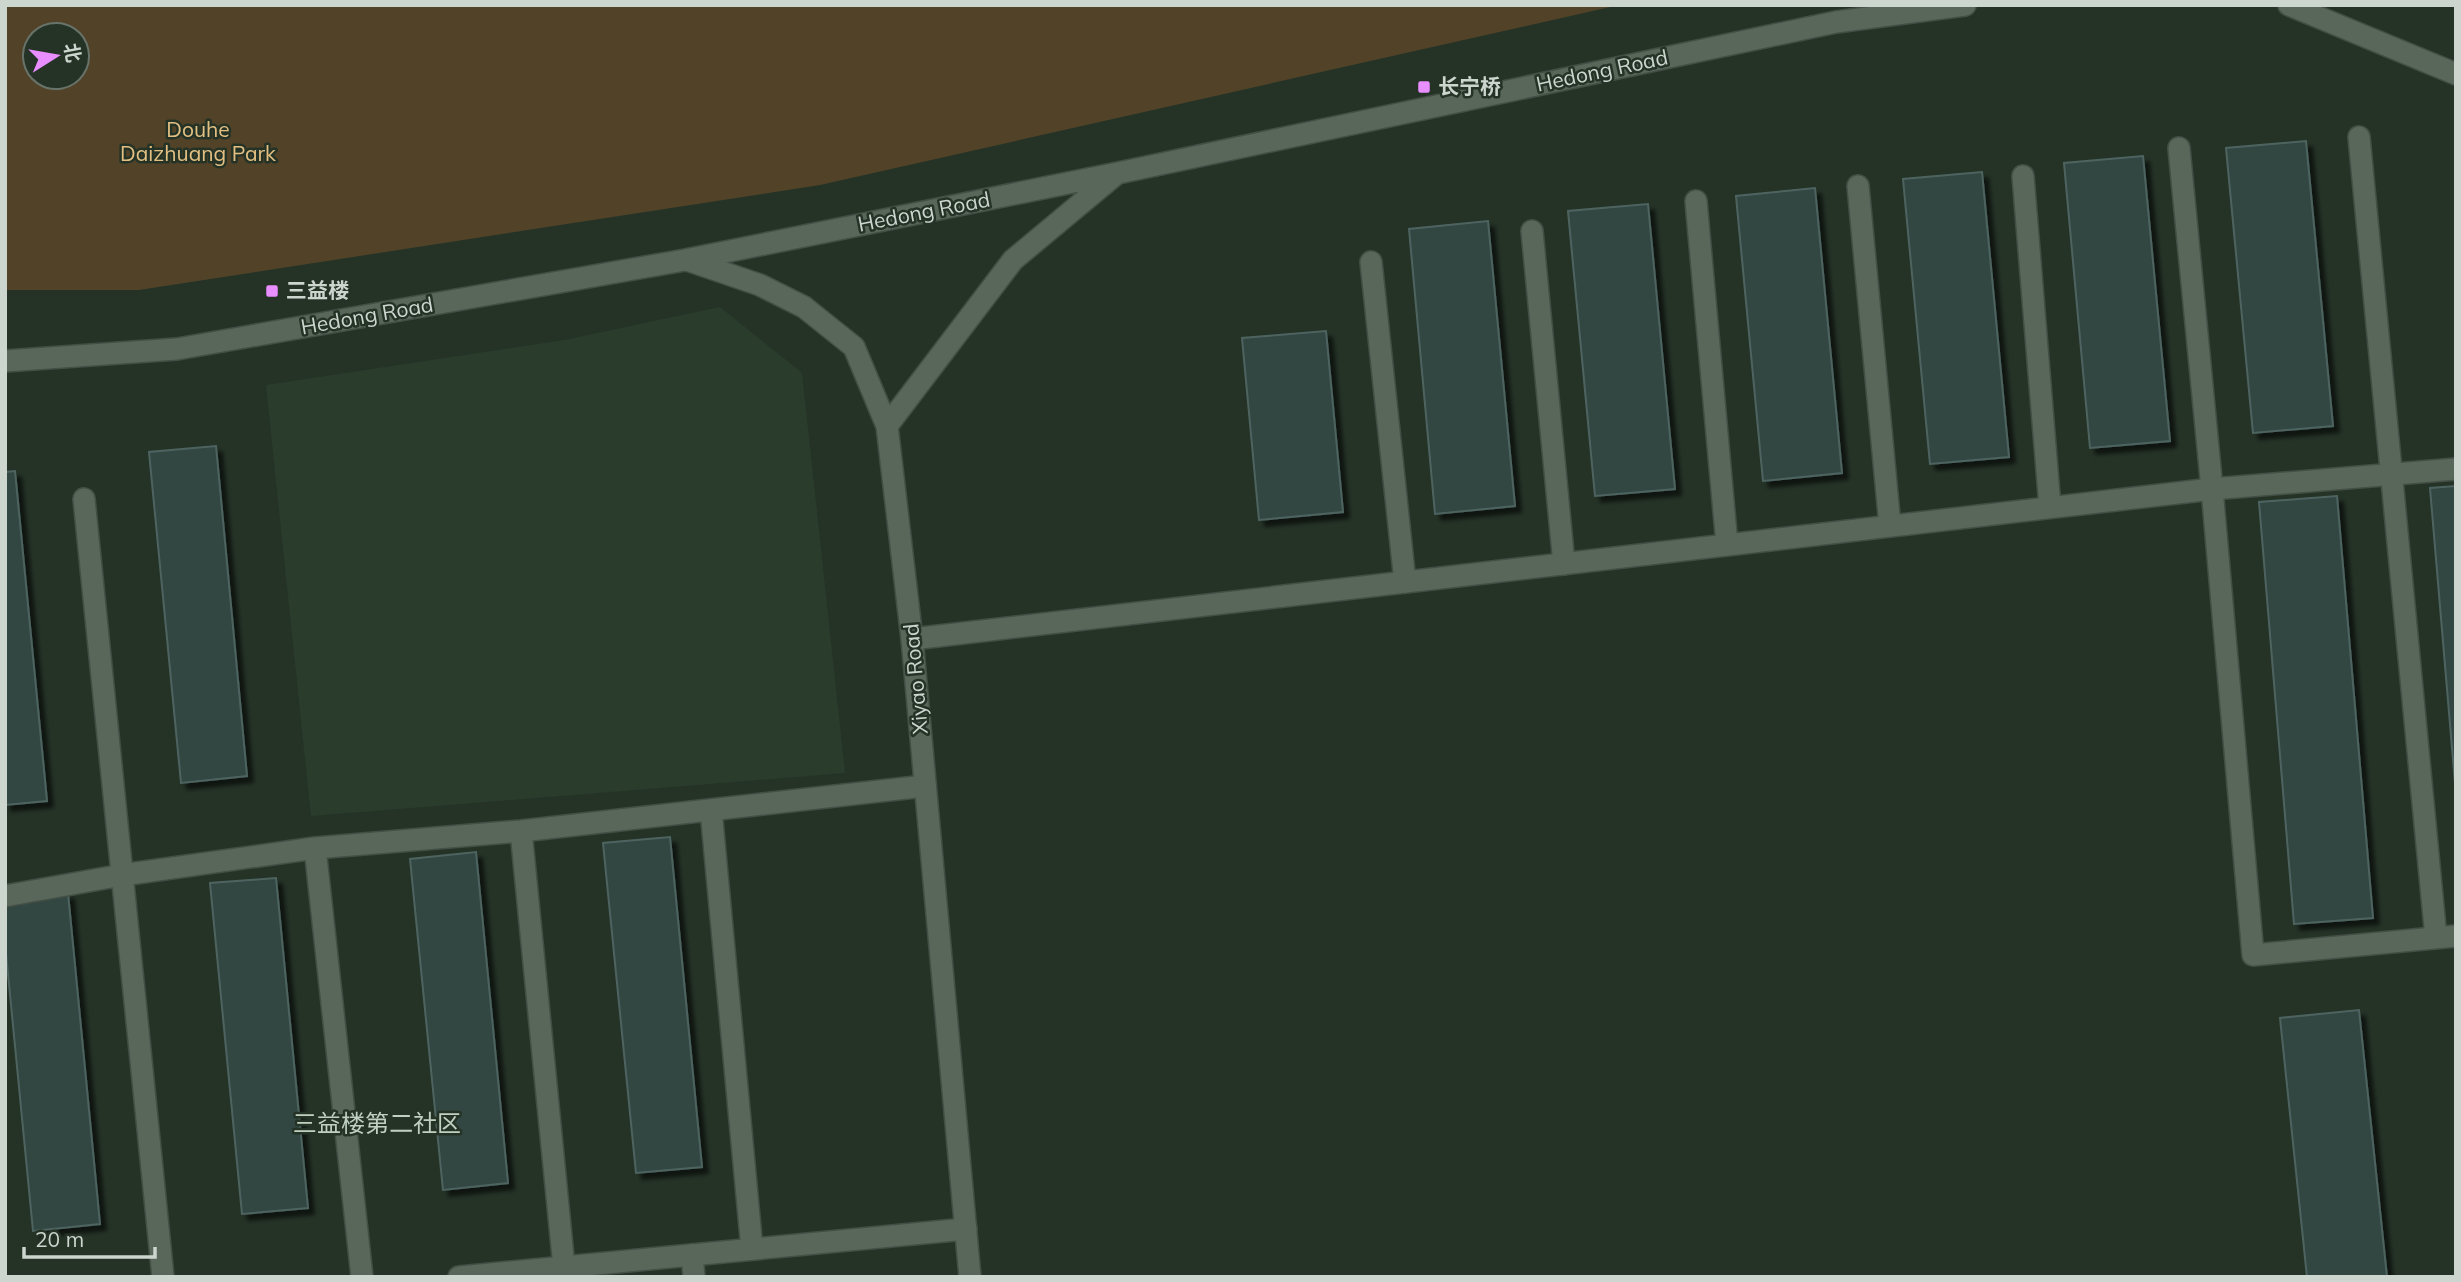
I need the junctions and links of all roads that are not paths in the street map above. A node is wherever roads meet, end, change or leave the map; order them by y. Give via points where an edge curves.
1 (1874, 5) edge
2 (1965, 5) edge
3 (2289, 5) edge
4 (1836, 22) junction
5 (2456, 74) edge
6 (2359, 137) dead end
7 (2179, 148) dead end
8 (1118, 173) junction
9 (2023, 176) dead end
10 (1858, 186) dead end
11 (1696, 201) dead end
12 (1532, 231) dead end
13 (685, 260) junction
14 (1371, 262) dead end
15 (5, 361) edge
16 (887, 426) junction
17 (2456, 469) edge
18 (2391, 474) junction
19 (2212, 489) junction
20 (84, 499) dead end
21 (2050, 507) junction
22 (1890, 526) junction
23 (1727, 545) junction
24 (1564, 564) junction
25 (1405, 582) junction
26 (912, 639) junction
27 (926, 786) junction
28 (711, 810) junction
29 (521, 831) junction
30 (315, 848) junction
31 (122, 874) junction
32 (5, 896) edge
33 (2446, 937) edge
34 (966, 1229) junction
35 (752, 1249) junction
36 (692, 1255) junction
37 (564, 1267) junction
38 (514, 1274) edge
39 (163, 1277) edge
40 (362, 1277) edge
41 (459, 1277) edge
42 (694, 1277) edge
43 (971, 1277) edge

1 - 4 street, Hedong Road
2 - 4 street, Hedong Road
3 - 5 street
4 - 8 street, Hedong Road
6 - 18 street
7 - 19 street
8 - 13 street, Hedong Road
8 - 16 street via 1013,260
9 - 21 street
10 - 22 street
11 - 23 street
12 - 24 street
13 - 15 street, Hedong Road via 177,349
13 - 16 street, Xiyao Road via 760,285 804,307 854,347
14 - 25 street
16 - 26 street, Xiyao Road
17 - 18 street
18 - 19 street
18 - 33 street
19 - 21 street
19 - 33 street via 2253,956
20 - 31 street
21 - 22 street
22 - 23 street
23 - 24 street
24 - 25 street
25 - 26 street
26 - 27 street, Xiyao Road
27 - 28 street
27 - 34 street, Xiyao Road
28 - 29 street
28 - 35 street
29 - 30 street
29 - 37 street
30 - 31 street
30 - 40 street
31 - 32 street
31 - 39 street
34 - 35 street
34 - 43 street, Xiyao Road
35 - 36 street
36 - 37 street
36 - 42 street
37 - 38 street
38 - 41 street

